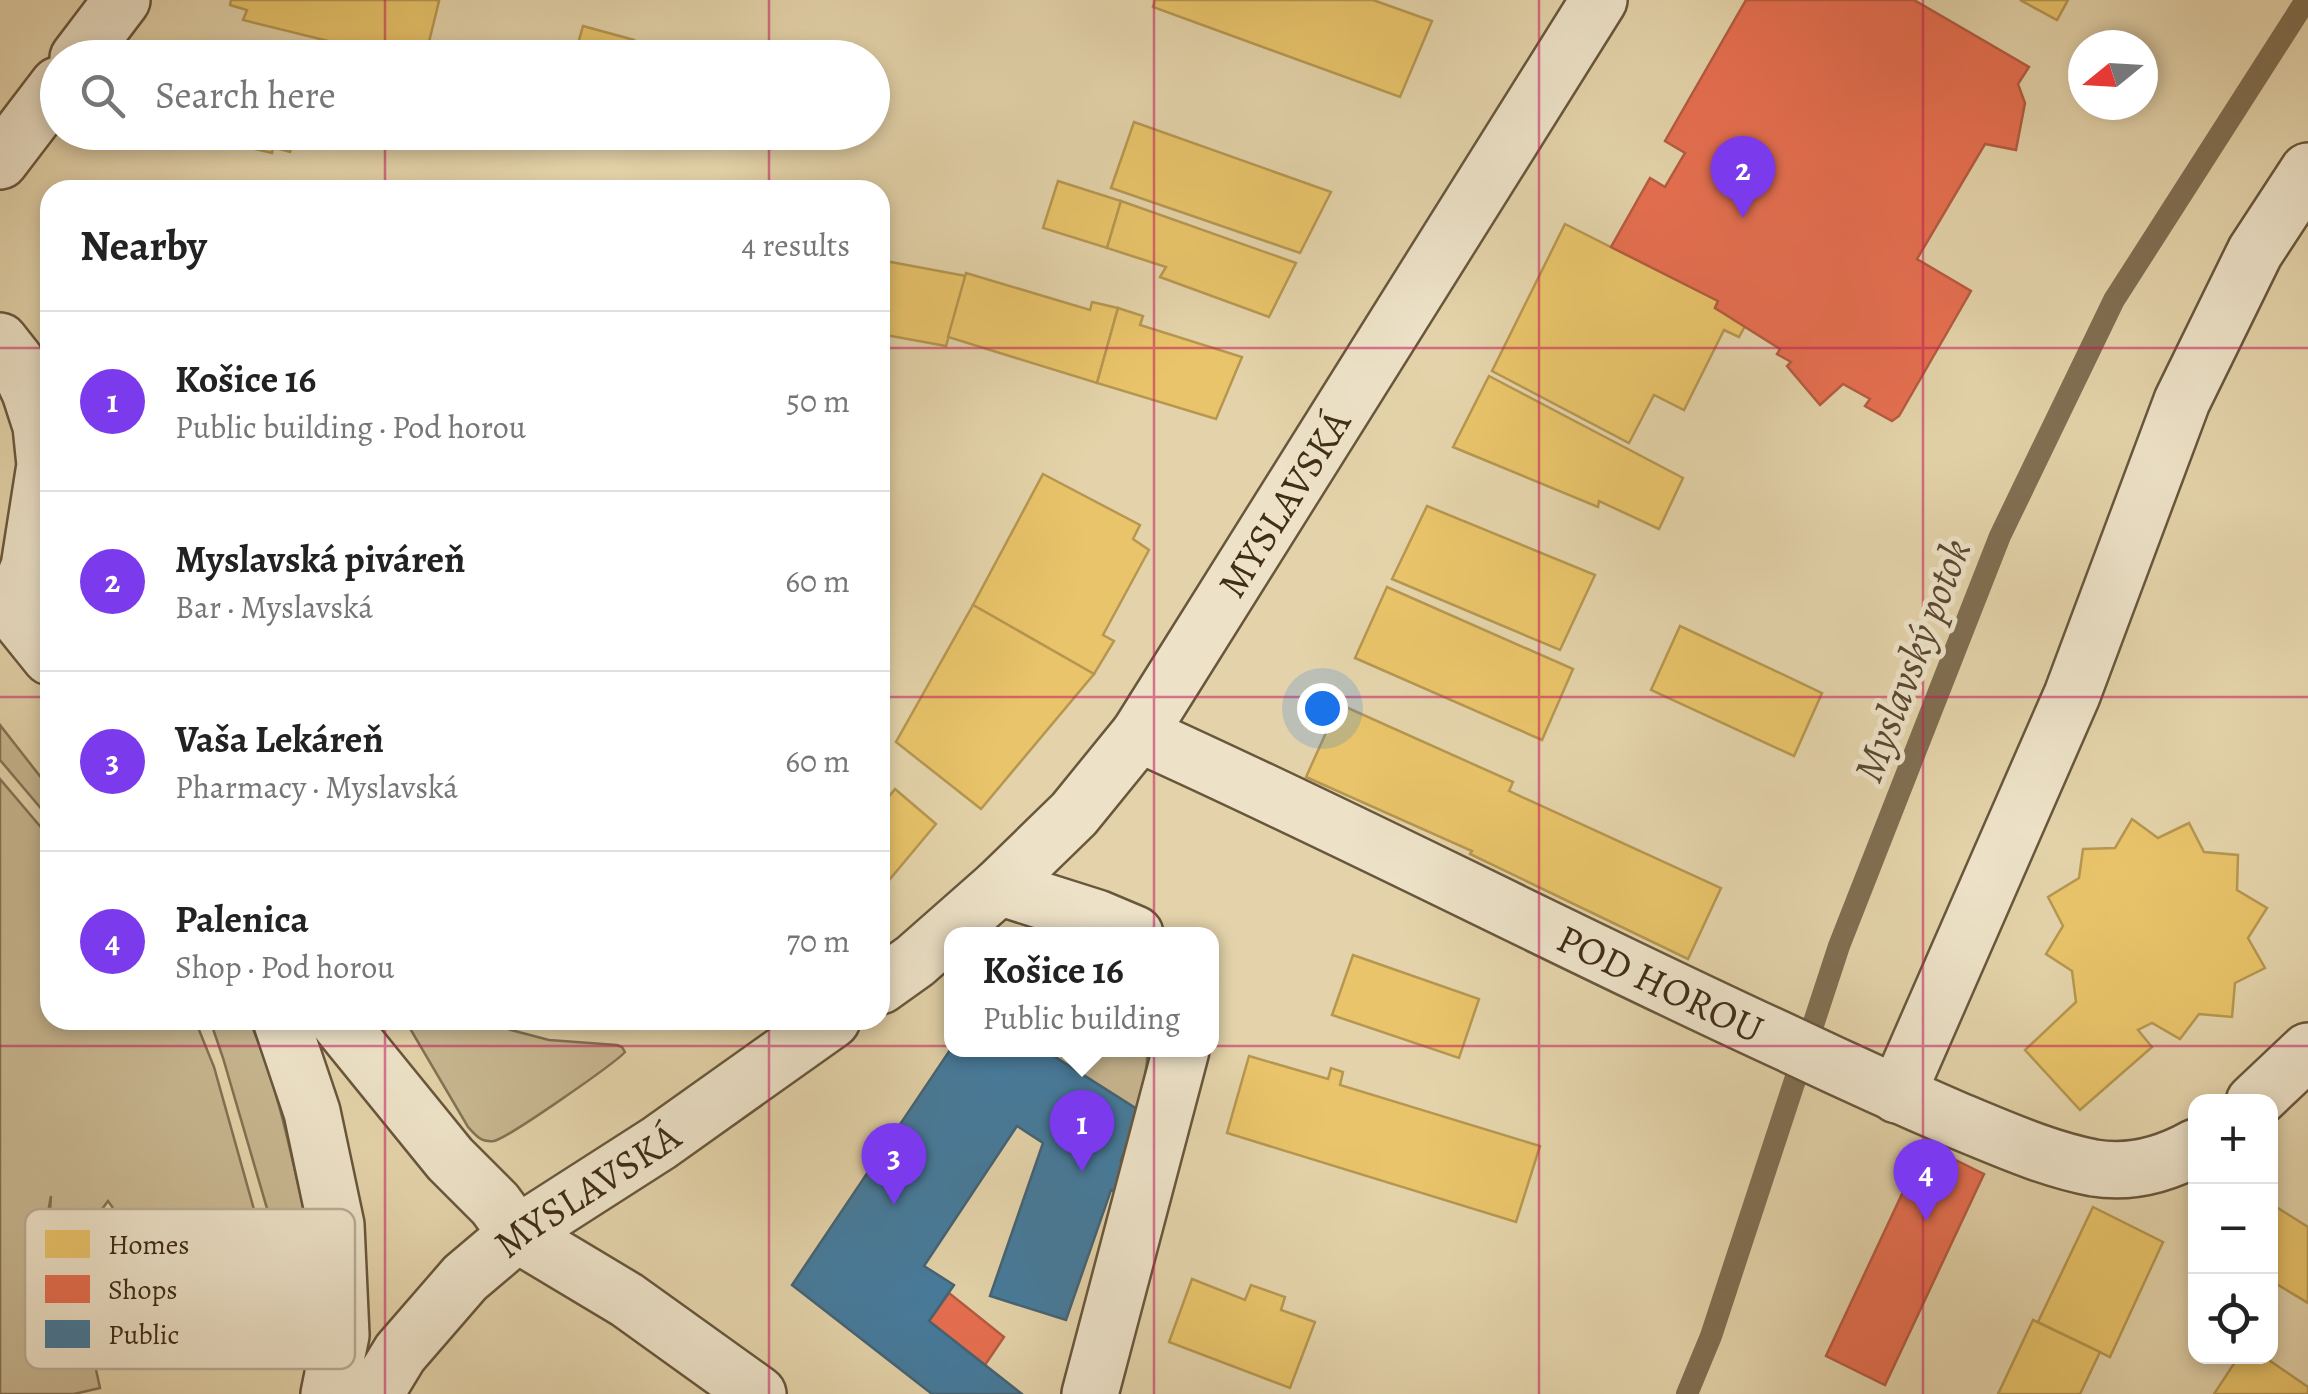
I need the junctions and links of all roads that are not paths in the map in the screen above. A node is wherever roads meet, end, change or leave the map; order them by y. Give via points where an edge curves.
1 (122, 0) edge
2 (1599, 0) edge
3 (92, 40) edge
4 (40, 108) edge
5 (0, 161) edge
6 (2308, 171) edge
7 (0, 341) edge
8 (40, 426) edge
9 (40, 500) edge
10 (6, 602) edge
11 (40, 644) edge
12 (1139, 734) junction
13 (1000, 887) junction
14 (950, 927) edge
15 (1118, 927) edge
16 (944, 932) edge
17 (892, 973) edge
18 (283, 1030) edge
19 (345, 1030) edge
20 (818, 1030) edge
21 (2308, 1051) edge
22 (1179, 1057) edge
23 (1897, 1094) junction
24 (2262, 1094) edge
25 (2188, 1151) edge
26 (333, 1209) edge
27 (517, 1234) junction
28 (334, 1369) edge
29 (329, 1394) edge
30 (375, 1394) edge
31 (758, 1394) edge
32 (1090, 1394) edge

1 - 3 street
2 - 12 street, MYSLAVSKÁ
4 - 5 street
6 - 23 street via 2255,252 2182,401 2072,695
7 - 8 street via 15,360
9 - 10 street via 29,567
10 - 11 street
12 - 13 street, MYSLAVSKÁ via 1074,814
12 - 23 street, POD HOROU
13 - 14 street, MYSLAVSKÁ
13 - 15 street
16 - 17 street, MYSLAVSKÁ
18 - 26 street via 312,1112
19 - 27 street
20 - 27 street, MYSLAVSKÁ
21 - 24 street
22 - 32 street
23 - 25 street, POD HOROU via 2022,1148 2099,1169 2156,1166
27 - 30 street, MYSLAVSKÁ via 452,1292
27 - 31 street via 627,1300
28 - 29 street

